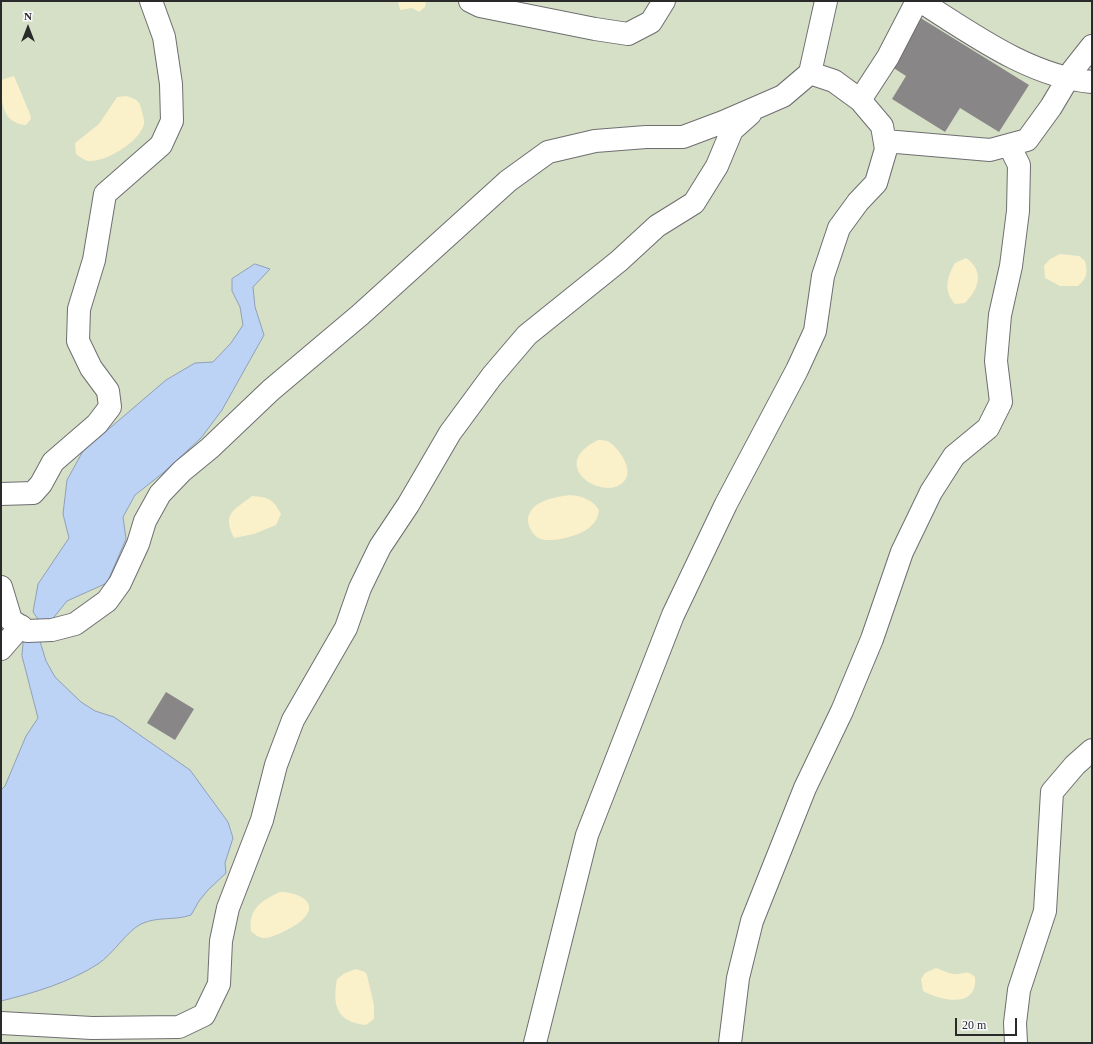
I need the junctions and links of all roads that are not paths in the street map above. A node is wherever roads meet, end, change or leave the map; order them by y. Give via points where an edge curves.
1 (151, 1) edge
2 (470, 1) edge
3 (664, 1) edge
4 (826, 1) edge
5 (918, 1) edge
6 (1092, 46) edge
7 (810, 73) junction
8 (1068, 79) junction
9 (1092, 82) edge
10 (860, 100) junction
11 (756, 108) junction
12 (885, 141) junction
13 (1009, 145) junction
14 (1, 494) edge
15 (1, 587) edge
16 (21, 626) junction
17 (1, 649) edge
18 (1092, 750) edge
19 (1, 1023) edge
20 (535, 1043) edge
21 (730, 1043) edge
22 (1016, 1043) edge

1 - 14 lane via 164,37 172,84 172,121 161,145 105,194 94,260 79,309 78,341 91,368 108,392 110,407 96,424 53,462 33,493
2 - 3 lane via 480,6 628,34 651,22
4 - 7 lane
5 - 8 lane via 1003,54
5 - 10 lane via 888,57
6 - 8 lane
7 - 10 lane via 834,81
7 - 11 lane via 783,96
8 - 9 lane
8 - 13 lane via 1027,140
10 - 12 lane via 882,126
11 - 16 lane via 683,136 646,136 595,141 548,152 508,181 182,471 160,494 145,521 138,544 120,583 107,601 75,624 52,630 27,631
11 - 19 lane via 732,130 717,166 694,203 657,226 619,261 527,335 492,376 450,433 380,547 360,588 346,628 293,720 276,765 262,820 228,908 221,941 219,984 204,1015 179,1027 92,1028
12 - 13 lane via 990,150
12 - 20 lane via 886,149 876,184 858,202 839,228 823,276 815,331 798,370 726,504 673,615 587,835
13 - 21 lane via 1019,165 1018,211 1011,266 999,323 996,361 1001,402 988,428 954,456 932,492 902,552 869,646 842,712 805,788 752,921 738,978
15 - 16 lane via 11,620
16 - 17 lane
18 - 22 lane via 1052,792 1045,910 1019,990 1015,1023

